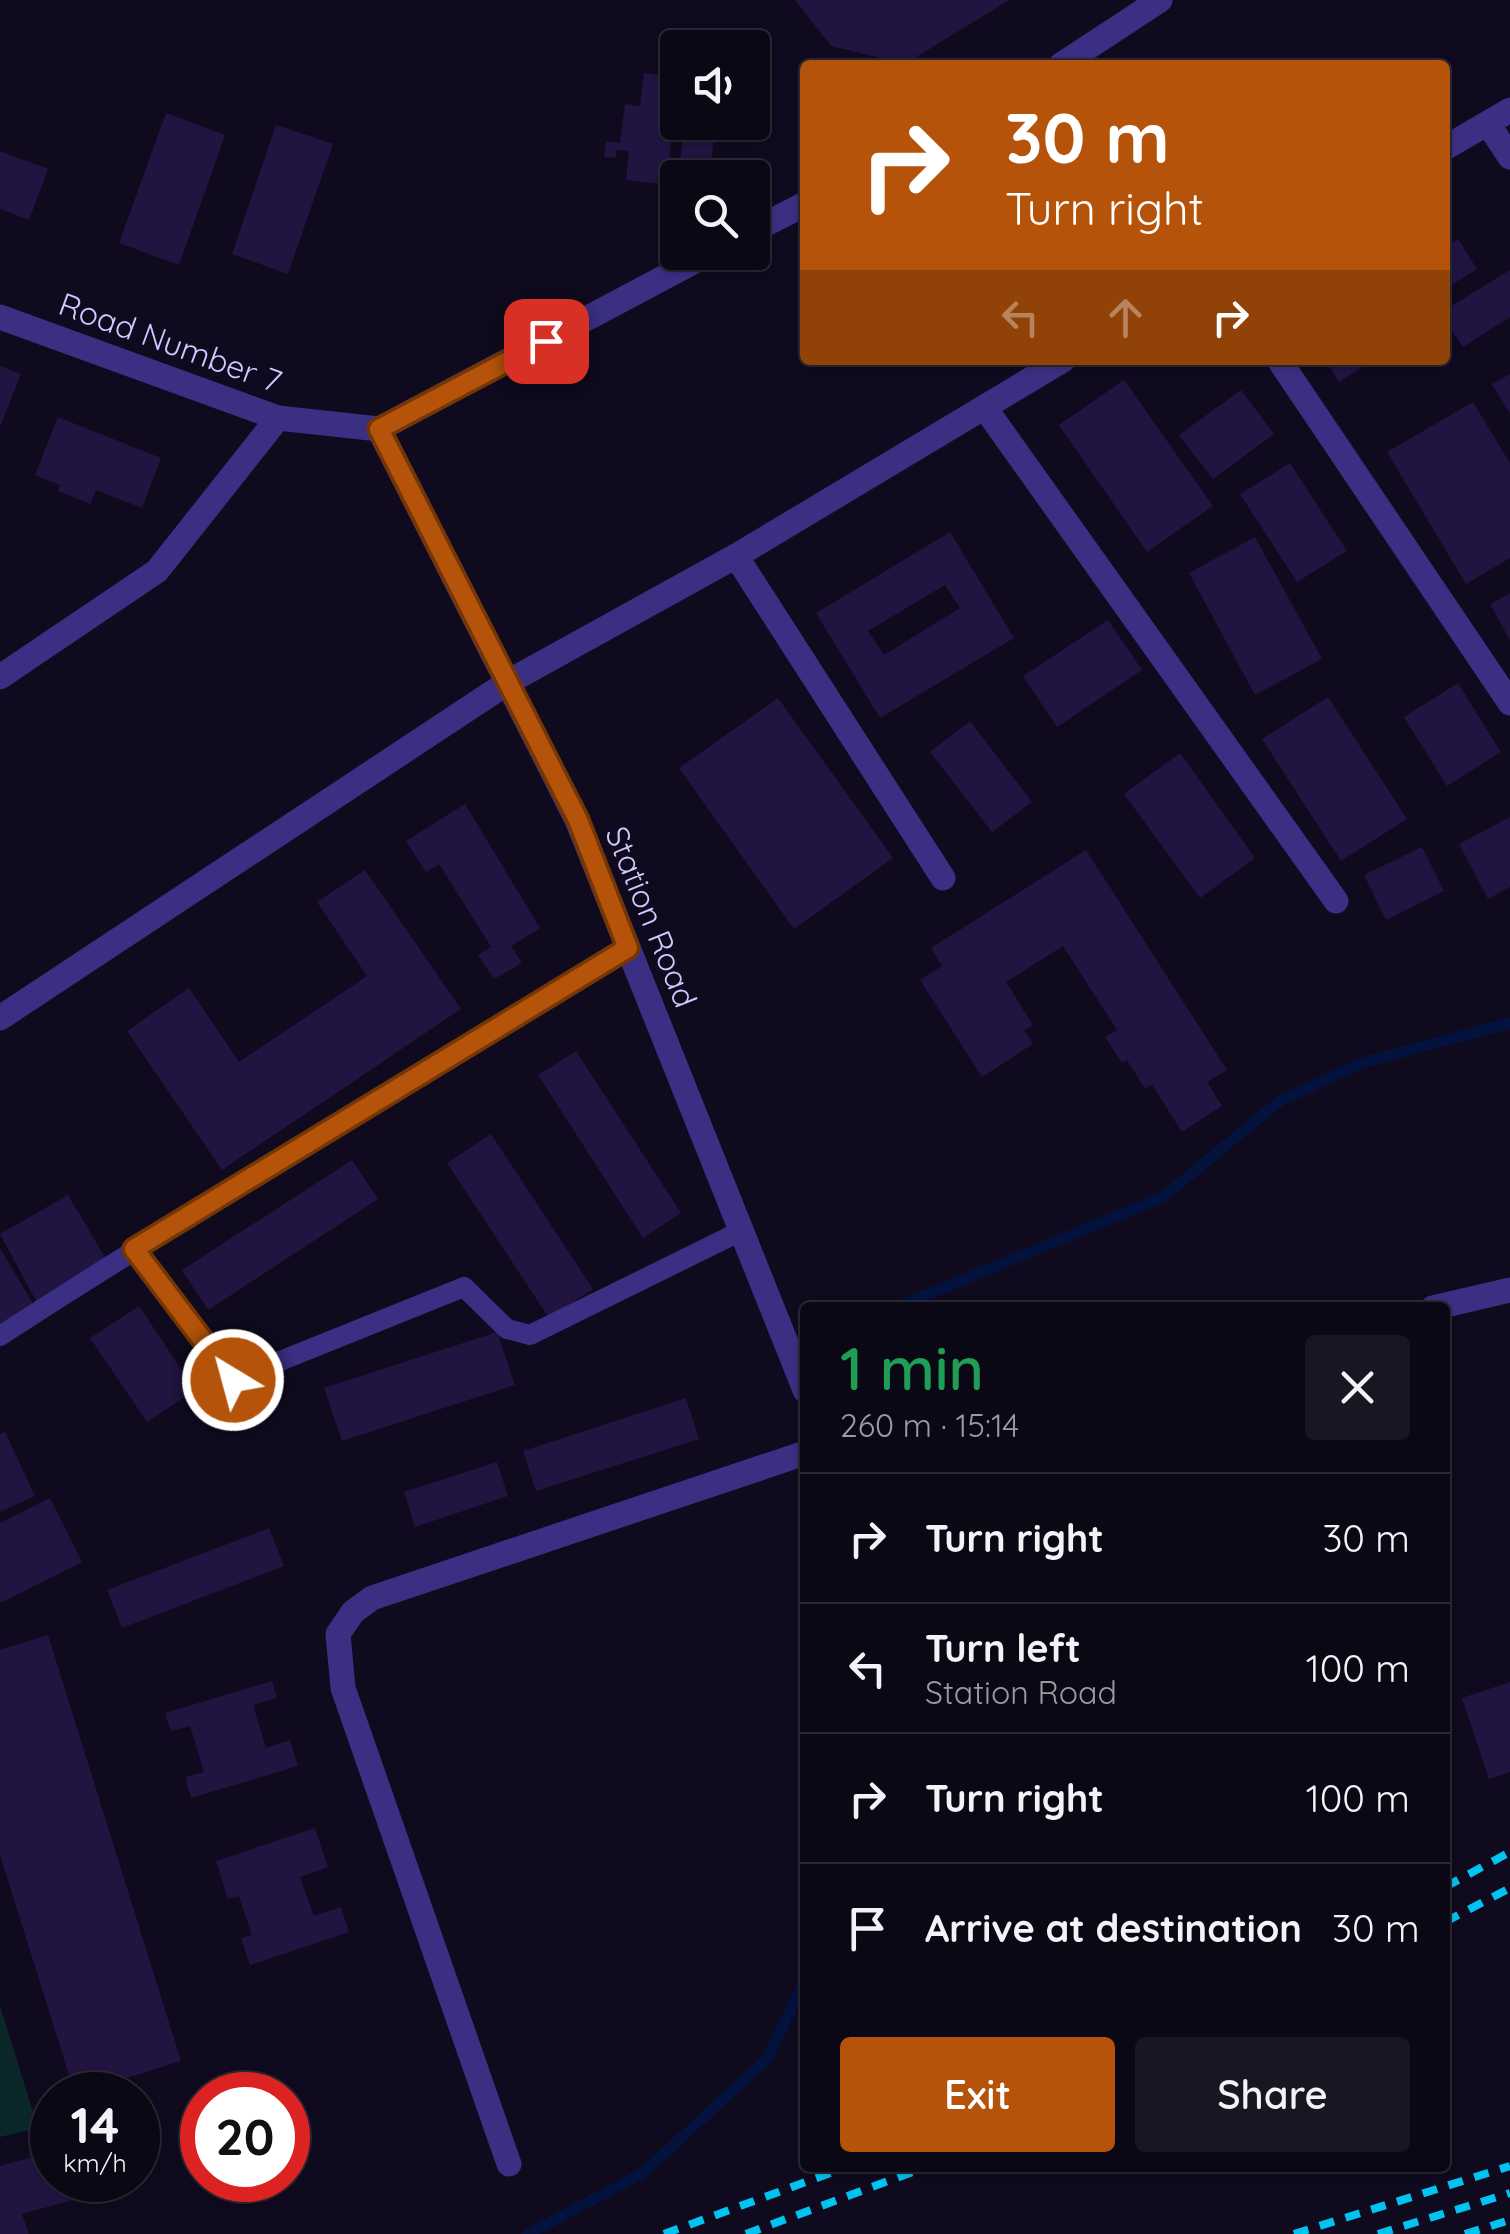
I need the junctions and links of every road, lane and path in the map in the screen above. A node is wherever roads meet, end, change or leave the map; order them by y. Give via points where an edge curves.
1 (1160, 0) edge
2 (1070, 60) edge
3 (1510, 110) edge
4 (1488, 124) junction
5 (1450, 145) edge
6 (1510, 157) edge
7 (800, 207) edge
8 (770, 222) edge
9 (678, 270) edge
10 (0, 316) edge
11 (1055, 365) edge
12 (1282, 365) edge
13 (985, 408) junction
14 (278, 418) junction
15 (379, 429) junction
16 (736, 556) junction
17 (0, 678) edge
18 (510, 681) junction
19 (1510, 703) edge
20 (943, 878) dead end
21 (1336, 902) dead end
22 (628, 948) junction
23 (0, 1018) edge
24 (741, 1231) junction
25 (134, 1249) junction
26 (1510, 1290) edge
27 (1450, 1304) edge
28 (0, 1336) edge
29 (800, 1378) edge
30 (800, 1455) edge
31 (509, 2164) dead end

1 - 2 street
3 - 4 street
4 - 5 street
4 - 6 street
7 - 8 street
9 - 15 street
10 - 14 street, Road Number 7
11 - 13 street
12 - 19 street
13 - 16 street
13 - 21 street
14 - 15 street, Road Number 7
14 - 17 street via 157,571
15 - 18 street, Station Road
16 - 18 street
16 - 20 street
18 - 22 street, Station Road via 578,820
18 - 23 street
22 - 24 street, Station Road
22 - 25 lane
24 - 25 lane via 530,1335 508,1329 464,1286 233,1380
24 - 29 street, Station Road
25 - 28 lane
26 - 27 street
30 - 31 street via 372,1598 338,1634 343,1688

